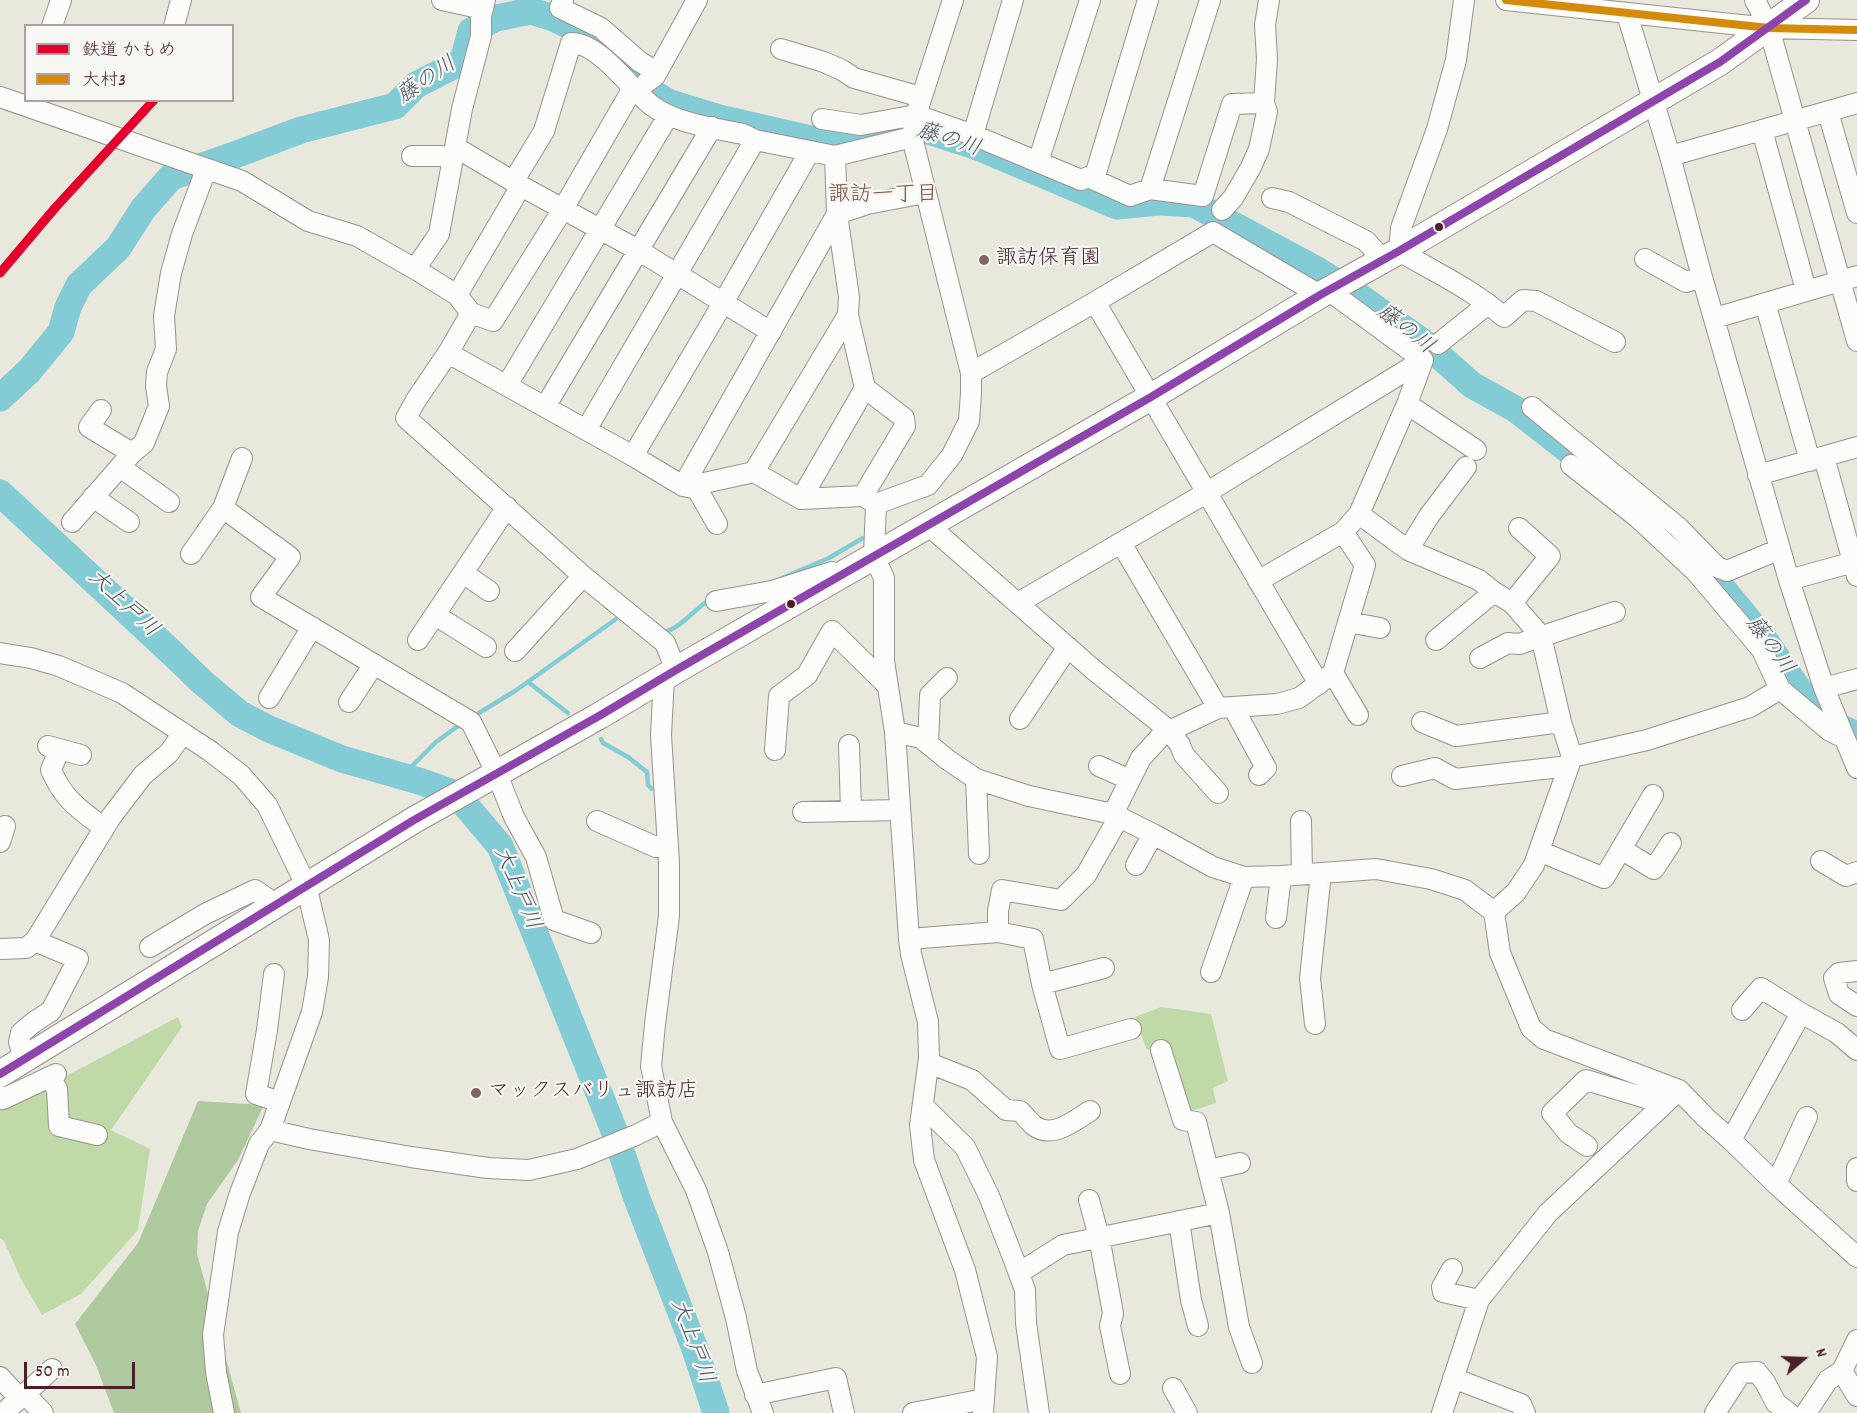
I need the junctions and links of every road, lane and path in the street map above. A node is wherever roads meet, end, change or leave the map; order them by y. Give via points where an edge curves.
1 (61, 0) edge
2 (181, 0) edge
3 (442, 0) edge
4 (563, 0) edge
5 (697, 0) edge
6 (953, 0) edge
7 (1013, 0) edge
8 (1090, 0) edge
9 (1148, 0) edge
10 (1210, 0) edge
11 (1269, 0) edge
12 (1464, 0) edge
13 (1506, 0) edge
14 (1755, 0) edge
15 (1806, 0) edge
16 (483, 8) edge
17 (1627, 14) junction
18 (53, 24) edge
19 (175, 24) edge
20 (1769, 28) junction
21 (1857, 30) edge
22 (781, 49) dead end
23 (656, 74) junction
24 (635, 89) junction
25 (0, 97) edge
26 (24, 101) edge
27 (1654, 101) junction
28 (27, 102) edge
29 (1264, 103) junction
30 (1857, 103) edge
31 (918, 109) junction
32 (1828, 112) junction
33 (668, 116) junction
34 (822, 119) dead end
35 (1795, 121) junction
36 (712, 128) junction
37 (1762, 130) junction
38 (973, 135) junction
39 (912, 137) junction
40 (754, 140) junction
41 (810, 151) junction
42 (454, 153) junction
43 (412, 156) dead end
44 (836, 156) junction
45 (1670, 156) junction
46 (1038, 162) junction
47 (202, 168) junction
48 (1094, 179) junction
49 (517, 184) junction
50 (1150, 189) junction
51 (925, 193) junction
52 (1272, 198) dead end
53 (563, 209) junction
54 (1222, 210) dead end
55 (1857, 213) edge
56 (837, 214) junction
57 (600, 229) junction
58 (639, 250) junction
59 (1384, 259) junction
60 (1645, 259) dead end
61 (415, 269) junction
62 (676, 273) junction
63 (1702, 277) junction
64 (1849, 278) edge
65 (1806, 290) junction
66 (1326, 292) junction
67 (457, 296) junction
68 (1095, 302) junction
69 (723, 303) junction
70 (1765, 303) junction
71 (1488, 304) junction
72 (471, 313) junction
73 (848, 315) junction
74 (1715, 318) junction
75 (771, 332) junction
76 (1857, 340) edge
77 (1614, 342) dead end
78 (1438, 344) dead end
79 (448, 353) junction
80 (1423, 360) junction
81 (971, 373) junction
82 (507, 385) junction
83 (865, 388) junction
84 (1151, 397) junction
85 (1407, 404) junction
86 (545, 407) junction
87 (1532, 407) dead end
88 (101, 410) dead end
89 (586, 430) junction
90 (1857, 447) edge
91 (633, 456) junction
92 (242, 458) dead end
93 (1817, 459) junction
94 (126, 460) junction
95 (1571, 465) dead end
96 (754, 472) junction
97 (1758, 475) junction
98 (689, 487) junction
99 (1206, 493) junction
100 (93, 497) junction
101 (801, 500) junction
102 (869, 500) junction
103 (168, 502) dead end
104 (507, 507) junction
105 (223, 508) junction
106 (1359, 514) junction
107 (72, 522) dead end
108 (129, 522) dead end
109 (717, 524) dead end
110 (928, 525) junction
111 (1519, 528) dead end
112 (1343, 532) junction
113 (1120, 543) junction
114 (1780, 549) junction
115 (1408, 550) junction
116 (191, 554) dead end
117 (874, 556) junction
118 (1856, 566) edge
119 (463, 573) junction
120 (583, 576) junction
121 (1789, 580) junction
122 (1258, 581) junction
123 (489, 591) dead end
124 (1494, 592) junction
125 (716, 601) dead end
126 (1018, 603) junction
127 (1512, 603) junction
128 (1615, 612) dead end
129 (435, 615) junction
130 (1348, 622) junction
131 (312, 627) junction
132 (1380, 628) dead end
133 (1541, 636) junction
134 (418, 640) dead end
135 (1436, 640) dead end
136 (486, 647) dead end
137 (1068, 647) junction
138 (514, 651) dead end
139 (0, 653) edge
140 (1480, 658) dead end
141 (374, 664) junction
142 (670, 674) junction
143 (947, 678) dead end
144 (1326, 678) junction
145 (1857, 679) edge
146 (888, 686) junction
147 (1780, 688) junction
148 (1824, 688) junction
149 (270, 698) dead end
150 (350, 702) dead end
151 (1225, 708) junction
152 (1358, 715) dead end
153 (1020, 719) dead end
154 (1422, 722) dead end
155 (1561, 722) junction
156 (1170, 731) junction
157 (895, 732) junction
158 (183, 733) junction
159 (1844, 737) junction
160 (928, 744) junction
161 (849, 745) dead end
162 (775, 750) dead end
163 (81, 755) dead end
164 (1570, 762) junction
165 (1099, 766) dead end
166 (1857, 768) edge
167 (1259, 775) dead end
168 (1402, 776) dead end
169 (492, 777) junction
170 (976, 778) junction
171 (1130, 780) junction
172 (1218, 793) dead end
173 (1653, 795) dead end
174 (900, 810) junction
175 (851, 811) junction
176 (803, 812) dead end
177 (1116, 815) junction
178 (597, 821) dead end
179 (1301, 821) dead end
180 (104, 828) junction
181 (1153, 834) junction
182 (1671, 843) dead end
183 (668, 847) junction
184 (1621, 849) junction
185 (1539, 851) junction
186 (979, 854) dead end
187 (1821, 861) dead end
188 (1136, 865) dead end
189 (1857, 872) edge
190 (1311, 873) junction
191 (1281, 876) junction
192 (1244, 877) junction
193 (306, 885) junction
194 (275, 904) junction
195 (1494, 912) junction
196 (1276, 918) dead end
197 (998, 932) junction
198 (591, 933) dead end
199 (909, 939) junction
200 (35, 941) junction
201 (150, 947) dead end
202 (0, 949) edge
203 (1104, 968) dead end
204 (1857, 971) edge
205 (1211, 972) dead end
206 (274, 974) dead end
207 (1042, 984) junction
208 (1857, 1006) edge
209 (1742, 1010) dead end
210 (1801, 1013) junction
211 (1315, 1024) dead end
212 (1131, 1029) dead end
213 (1161, 1050) dead end
214 (1857, 1050) edge
215 (24, 1059) junction
216 (929, 1063) junction
217 (0, 1074) edge
218 (1673, 1088) junction
219 (0, 1096) edge
220 (280, 1102) junction
221 (923, 1106) junction
222 (1090, 1111) dead end
223 (1807, 1117) dead end
224 (662, 1122) junction
225 (270, 1130) junction
226 (97, 1135) dead end
227 (1731, 1140) junction
228 (1587, 1146) dead end
229 (1240, 1163) dead end
230 (1857, 1168) edge
231 (1208, 1170) junction
232 (1857, 1181) edge
233 (1776, 1184) junction
234 (1089, 1200) dead end
235 (1219, 1213) junction
236 (1179, 1221) junction
237 (1099, 1237) junction
238 (1857, 1257) edge
239 (1452, 1269) dead end
240 (1018, 1273) junction
241 (1479, 1300) junction
242 (1198, 1326) dead end
243 (1857, 1340) edge
244 (1252, 1363) dead end
245 (52, 1369) dead end
246 (1842, 1371) junction
247 (1120, 1374) dead end
248 (0, 1377) edge
249 (1453, 1378) junction
250 (1173, 1388) dead end
251 (22, 1396) junction
252 (1857, 1396) edge
253 (759, 1404) edge
254 (984, 1406) edge
255 (1769, 1406) edge
256 (3, 1413) edge
257 (43, 1413) edge
258 (224, 1413) edge
259 (844, 1413) edge
260 (913, 1413) edge
261 (1039, 1413) edge
262 (1187, 1413) edge
263 (1442, 1413) edge
264 (1525, 1413) edge
265 (1715, 1413) edge
266 (1789, 1413) edge
267 (1806, 1413) edge

1 - 18 street
2 - 19 street
3 - 16 street
4 - 23 street via 560,8 601,28
5 - 23 street
6 - 31 street
7 - 38 street
8 - 46 street
9 - 48 street
10 - 50 street
11 - 29 street
12 - 59 street via 1456,60 1437,129 1401,228
13 - 17 street
14 - 20 street
15 - 20 main road
16 - 42 street via 481,36
17 - 20 street
17 - 27 street
20 - 21 street
20 - 27 main road
20 - 35 street
22 - 31 street via 824,62
23 - 24 street
24 - 33 street
24 - 49 street via 602,57 579,43 571,43 544,131
24 - 53 street
25 - 26 street
27 - 45 street
27 - 59 main road
28 - 47 street
29 - 50 street via 1232,104 1203,196
29 - 54 street via 1267,112 1259,149 1233,198
30 - 32 street
31 - 34 street via 861,125
31 - 38 street
31 - 39 street
32 - 35 street
32 - 55 street
33 - 36 street
33 - 57 street
35 - 37 street
35 - 64 street
36 - 40 street
36 - 58 street
37 - 45 street
37 - 65 street
38 - 46 street
39 - 44 street
39 - 51 street
40 - 41 street
40 - 62 street
41 - 44 street
41 - 69 street
42 - 43 street
42 - 49 street
42 - 61 street via 440,234
44 - 56 street
45 - 63 street
46 - 48 street via 1081,180
47 - 61 street via 242,181 308,221 357,236
47 - 94 street via 204,174 171,273 164,316 166,349 157,372 159,405 144,443
48 - 50 street via 1130,196
49 - 53 street
49 - 67 street
51 - 56 street
51 - 81 street
52 - 59 street via 1289,202 1298,198 1366,241
53 - 57 street
53 - 72 street via 493,321
56 - 73 street
56 - 75 street
57 - 58 street
57 - 82 street
58 - 62 street
58 - 86 street
59 - 66 main road
59 - 71 street
60 - 63 street via 1686,282
61 - 67 street
62 - 69 street
62 - 89 street
63 - 74 street
64 - 65 street
64 - 76 street
65 - 70 street
66 - 68 street via 1213,232
66 - 80 street
66 - 84 main road
67 - 72 street
68 - 81 street
68 - 84 street
69 - 75 street
69 - 91 street
70 - 74 street
70 - 93 street
71 - 77 street via 1504,317 1523,300 1536,301
71 - 78 street
72 - 79 street
73 - 83 street
73 - 96 street
74 - 97 street
75 - 98 street
79 - 82 street
79 - 104 street via 406,418
80 - 85 street
80 - 99 street
81 - 102 street via 969,421 952,455 928,485
82 - 86 street
83 - 101 street
83 - 102 street via 904,418 905,426
84 - 99 street
84 - 110 main road
85 - 106 street
85 - 115 street via 1471,459
86 - 89 street
87 - 114 street via 1678,527 1717,567 1727,571
88 - 94 street via 89,427
89 - 91 street
90 - 93 street
91 - 98 street
92 - 105 street
93 - 97 street
93 - 118 street
94 - 100 street
94 - 103 street
95 - 147 street via 1637,517 1696,572 1762,650
96 - 98 street
96 - 101 street
97 - 114 street
98 - 109 street
99 - 113 street
99 - 122 street
100 - 107 street
100 - 108 street
101 - 102 street
102 - 117 street
104 - 119 street
104 - 120 street
105 - 116 street
105 - 131 street via 290,557 261,597
106 - 112 street
106 - 115 street
110 - 117 main road
110 - 126 street
111 - 127 street via 1550,556
112 - 122 street
112 - 130 street via 1365,565
113 - 126 street
113 - 151 street
114 - 121 street
115 - 124 street via 1479,580
117 - 125 street via 772,591
117 - 142 main road
117 - 146 street via 885,578 884,661
118 - 121 street
119 - 123 street
119 - 129 street
120 - 138 street
120 - 142 street via 665,643
121 - 148 street
122 - 144 street
124 - 127 street
124 - 135 street
126 - 137 street
127 - 133 street
128 - 133 street
129 - 134 street
129 - 136 street
130 - 132 street
130 - 144 street
131 - 141 street
131 - 149 street
133 - 140 street via 1519,644 1508,643
133 - 155 street
137 - 153 street
137 - 156 street
139 - 158 street via 59,666 122,693
141 - 150 street
141 - 169 street via 471,722
142 - 169 main road
142 - 183 street via 661,735
143 - 160 street via 930,695
144 - 151 street via 1299,698
144 - 152 street
145 - 148 street
146 - 157 street
146 - 162 street via 832,631 807,675 779,696
147 - 159 street via 1830,731
147 - 164 street via 1749,707
148 - 159 street
151 - 156 street
151 - 167 street via 1266,768
154 - 155 street via 1456,736
155 - 164 street
156 - 171 street via 1141,759
156 - 172 street via 1184,755
157 - 160 street via 921,738
157 - 174 street
158 - 180 street via 169,753 143,775
158 - 193 street via 241,775 267,805
159 - 166 street
160 - 170 street
161 - 175 street via 843,784
163 - 180 street via 53,748 51,770 71,803
164 - 168 street via 1455,779 1435,768
164 - 185 street
165 - 171 street
169 - 193 main road
169 - 198 street via 536,857 554,920
170 - 177 street via 1029,796
170 - 186 street
171 - 177 street
173 - 184 street
174 - 175 street
174 - 199 street
175 - 176 street
177 - 181 street
177 - 197 street via 1086,875 1061,900 1002,891
178 - 183 street via 656,847
179 - 190 street
180 - 200 street
181 - 188 street
181 - 192 street via 1213,867
182 - 184 street via 1654,869
183 - 224 street via 669,916 651,1066
184 - 185 street via 1604,878
185 - 195 street via 1516,892
187 - 189 street via 1846,876
190 - 191 street
190 - 195 street via 1376,869 1431,879 1465,890
190 - 211 street via 1310,978
191 - 192 street
191 - 196 street
192 - 205 street
193 - 194 main road
193 - 220 street via 319,940 318,977 312,1012
194 - 201 street via 255,890
194 - 215 main road
195 - 218 street via 1500,953 1531,1028 1544,1040
197 - 199 street
197 - 207 street via 1033,939
199 - 216 street via 928,1022
200 - 202 street via 26,948
200 - 215 street via 78,959 51,1011 21,1033
203 - 207 street
204 - 208 street via 1839,973 1834,978 1839,994
206 - 220 street via 273,1037 256,1094
207 - 212 street via 1060,1049
209 - 210 street via 1761,988
210 - 214 street
210 - 227 street
213 - 231 street via 1183,1120 1196,1122
215 - 217 main road
216 - 221 street
216 - 222 street via 972,1080 1006,1110 1020,1111 1046,1131
218 - 227 street
218 - 228 street via 1649,1099 1586,1080 1552,1113 1568,1133
218 - 241 street via 1548,1213
219 - 226 street via 3,1099 52,1075 57,1089 58,1126
220 - 225 street
221 - 240 street via 965,1147 989,1196
221 - 254 street via 920,1125 924,1160 965,1270 987,1357
223 - 233 street
224 - 225 street via 577,1159 529,1170 488,1168
224 - 253 street via 696,1190 718,1252
225 - 258 street via 259,1144 243,1183 226,1243 213,1335
227 - 233 street
229 - 231 street
230 - 232 street
231 - 235 street
233 - 238 street
234 - 237 street
235 - 236 street
235 - 244 street via 1239,1327
236 - 237 street
236 - 242 street
237 - 240 street via 1064,1245
237 - 247 street
239 - 241 street via 1443,1292
240 - 261 street via 1024,1290
241 - 249 street
243 - 246 street
245 - 251 street
246 - 252 street
246 - 267 street via 1828,1380
248 - 251 street
249 - 263 street
249 - 264 street via 1521,1404
250 - 262 street
251 - 256 street
251 - 257 street
253 - 259 street via 836,1378
254 - 260 street
255 - 265 street via 1765,1382 1757,1372 1741,1373
255 - 266 street via 1776,1403

